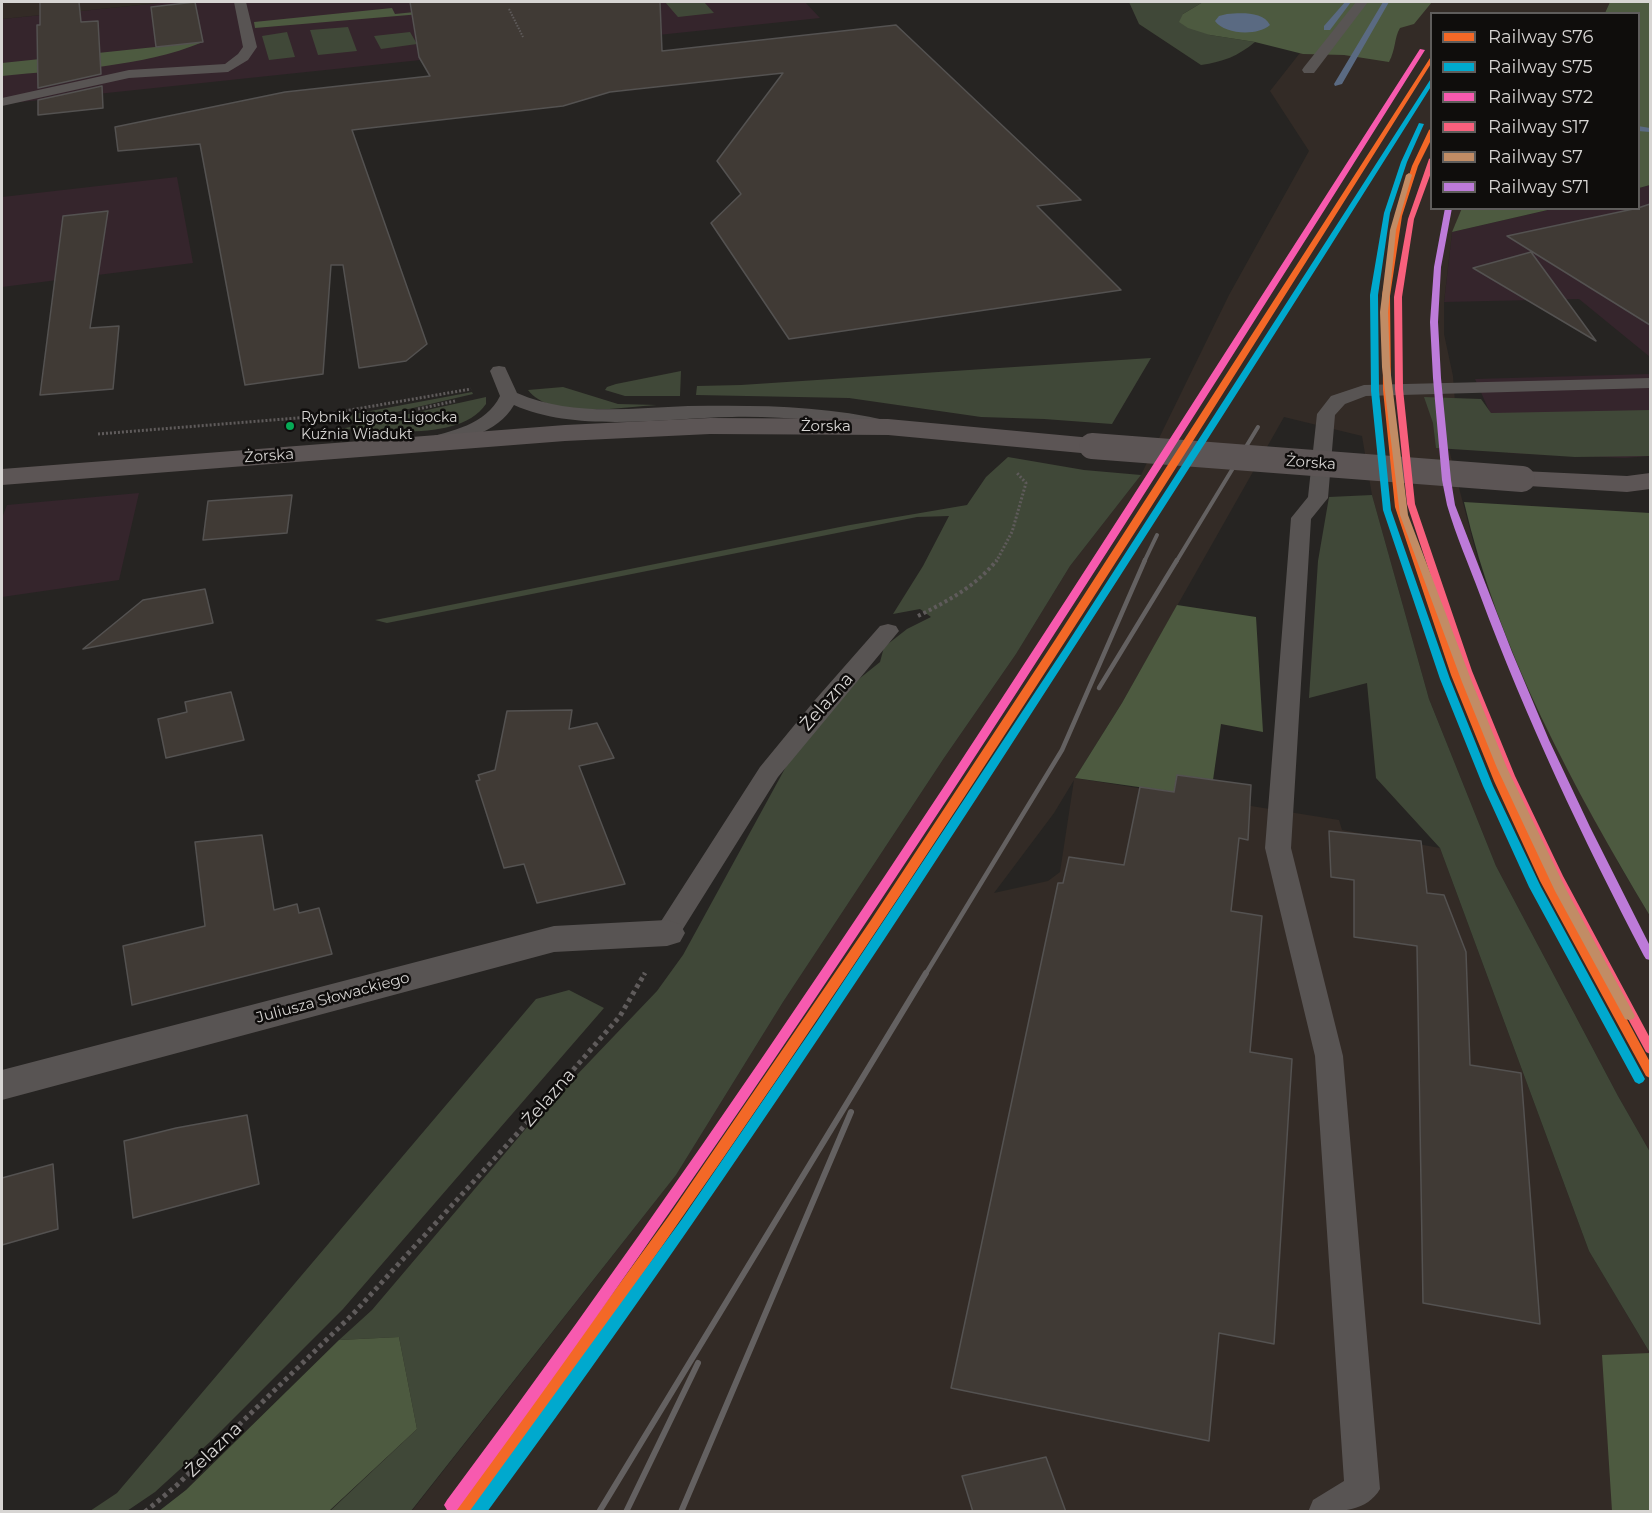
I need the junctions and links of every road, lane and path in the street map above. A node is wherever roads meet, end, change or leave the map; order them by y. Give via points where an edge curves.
1 (240, 2) edge
2 (1362, 2) edge
3 (509, 9) dead end
4 (523, 38) dead end
5 (1309, 70) dead end
6 (2, 102) edge
7 (1650, 383) edge
8 (505, 385) junction
9 (416, 410) dead end
10 (888, 427) junction
11 (97, 434) dead end
12 (428, 444) junction
13 (1008, 469) dead end
14 (2, 477) edge
15 (1643, 484) edge
16 (888, 631) joint
17 (667, 933) junction
18 (2, 1085) edge
19 (145, 1512) edge
20 (1326, 1512) edge

1 - 6 lane via 250,47 228,68 129,74
2 - 5 lane
3 - 4 path
7 - 20 lane via 1364,392 1338,400 1326,414 1318,498 1301,518 1278,848 1329,1056 1362,1489
8 - 9 path
8 - 10 lane via 529,406 568,416 803,413
8 - 11 path via 310,417
8 - 12 lane via 502,410 494,418
10 - 12 main road, Żorska via 710,426
10 - 15 main road, Żorska, bridge via 1522,479
12 - 14 main road, Żorska
13 - 16 path via 1017,472 1026,483 1025,493 1012,533 992,567 942,606
16 - 17 lane, Żelazna via 769,772
17 - 18 street, Juliusza Słowackiego via 554,939
17 - 19 path, Żelazna via 621,1016 518,1133 353,1314

